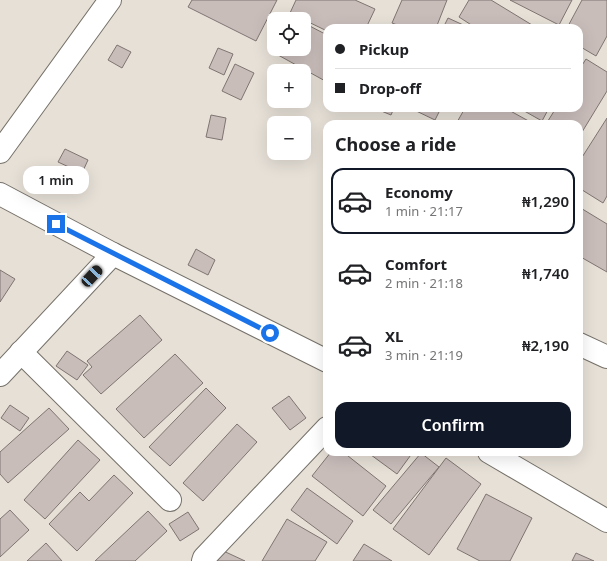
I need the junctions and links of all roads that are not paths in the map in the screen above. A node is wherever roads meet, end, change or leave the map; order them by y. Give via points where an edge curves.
1 (108, 0) edge
2 (0, 152) edge
3 (0, 194) edge
4 (113, 254) junction
5 (583, 346) edge
6 (21, 352) junction
7 (607, 357) edge
8 (323, 359) edge
9 (0, 375) edge
10 (323, 432) edge
11 (496, 456) edge
12 (170, 500) dead end
13 (607, 521) edge
14 (203, 561) edge

1 - 2 street
3 - 4 street
4 - 6 street
4 - 8 street
5 - 7 street
6 - 9 street
6 - 12 street
10 - 14 street
11 - 13 street

